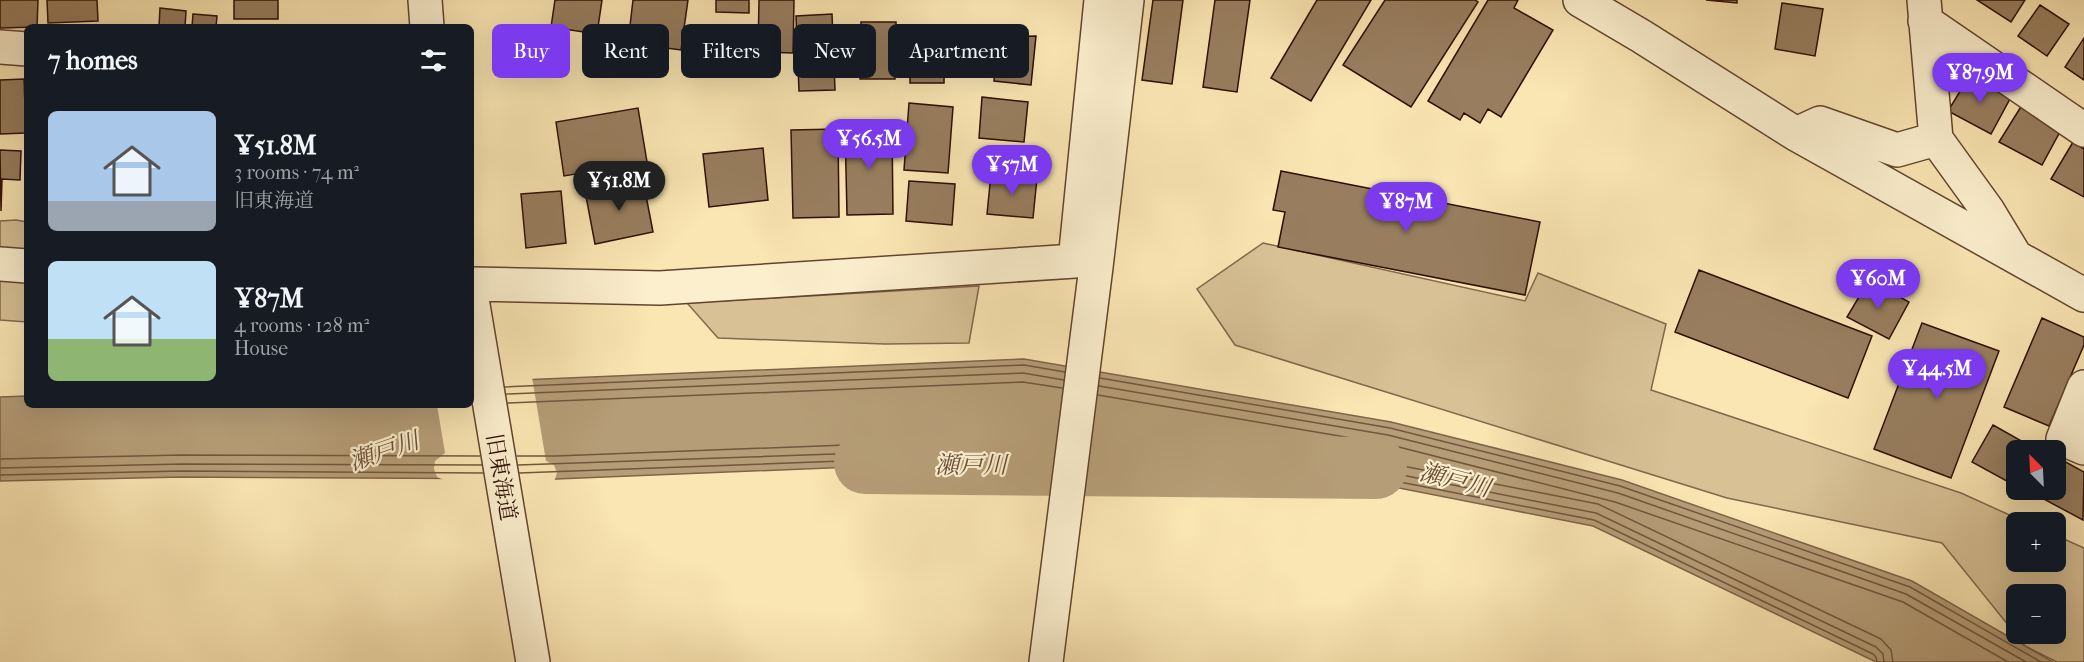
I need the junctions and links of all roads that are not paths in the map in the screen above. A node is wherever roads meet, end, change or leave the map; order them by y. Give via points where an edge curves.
1 (425, 0) edge
2 (1101, 0) edge
3 (1127, 0) edge
4 (1580, 0) edge
5 (1925, 10) edge
6 (427, 24) edge
7 (0, 47) edge
8 (24, 49) edge
9 (2084, 130) edge
10 (1796, 134) junction
11 (1936, 139) junction
12 (2015, 256) junction
13 (0, 264) edge
14 (24, 266) edge
15 (474, 284) edge
16 (2084, 295) edge
17 (474, 312) edge
18 (2084, 387) edge
19 (2084, 448) edge
20 (533, 662) edge
21 (1046, 662) edge

1 - 6 street
2 - 15 street via 1075,261 660,288
3 - 21 street
4 - 10 street
5 - 9 street
5 - 11 street
7 - 8 street
10 - 11 street via 1821,123 1897,150
10 - 12 street
11 - 12 street
12 - 16 street
13 - 14 street
17 - 20 street, 旧東海道
18 - 19 street via 2063,439

